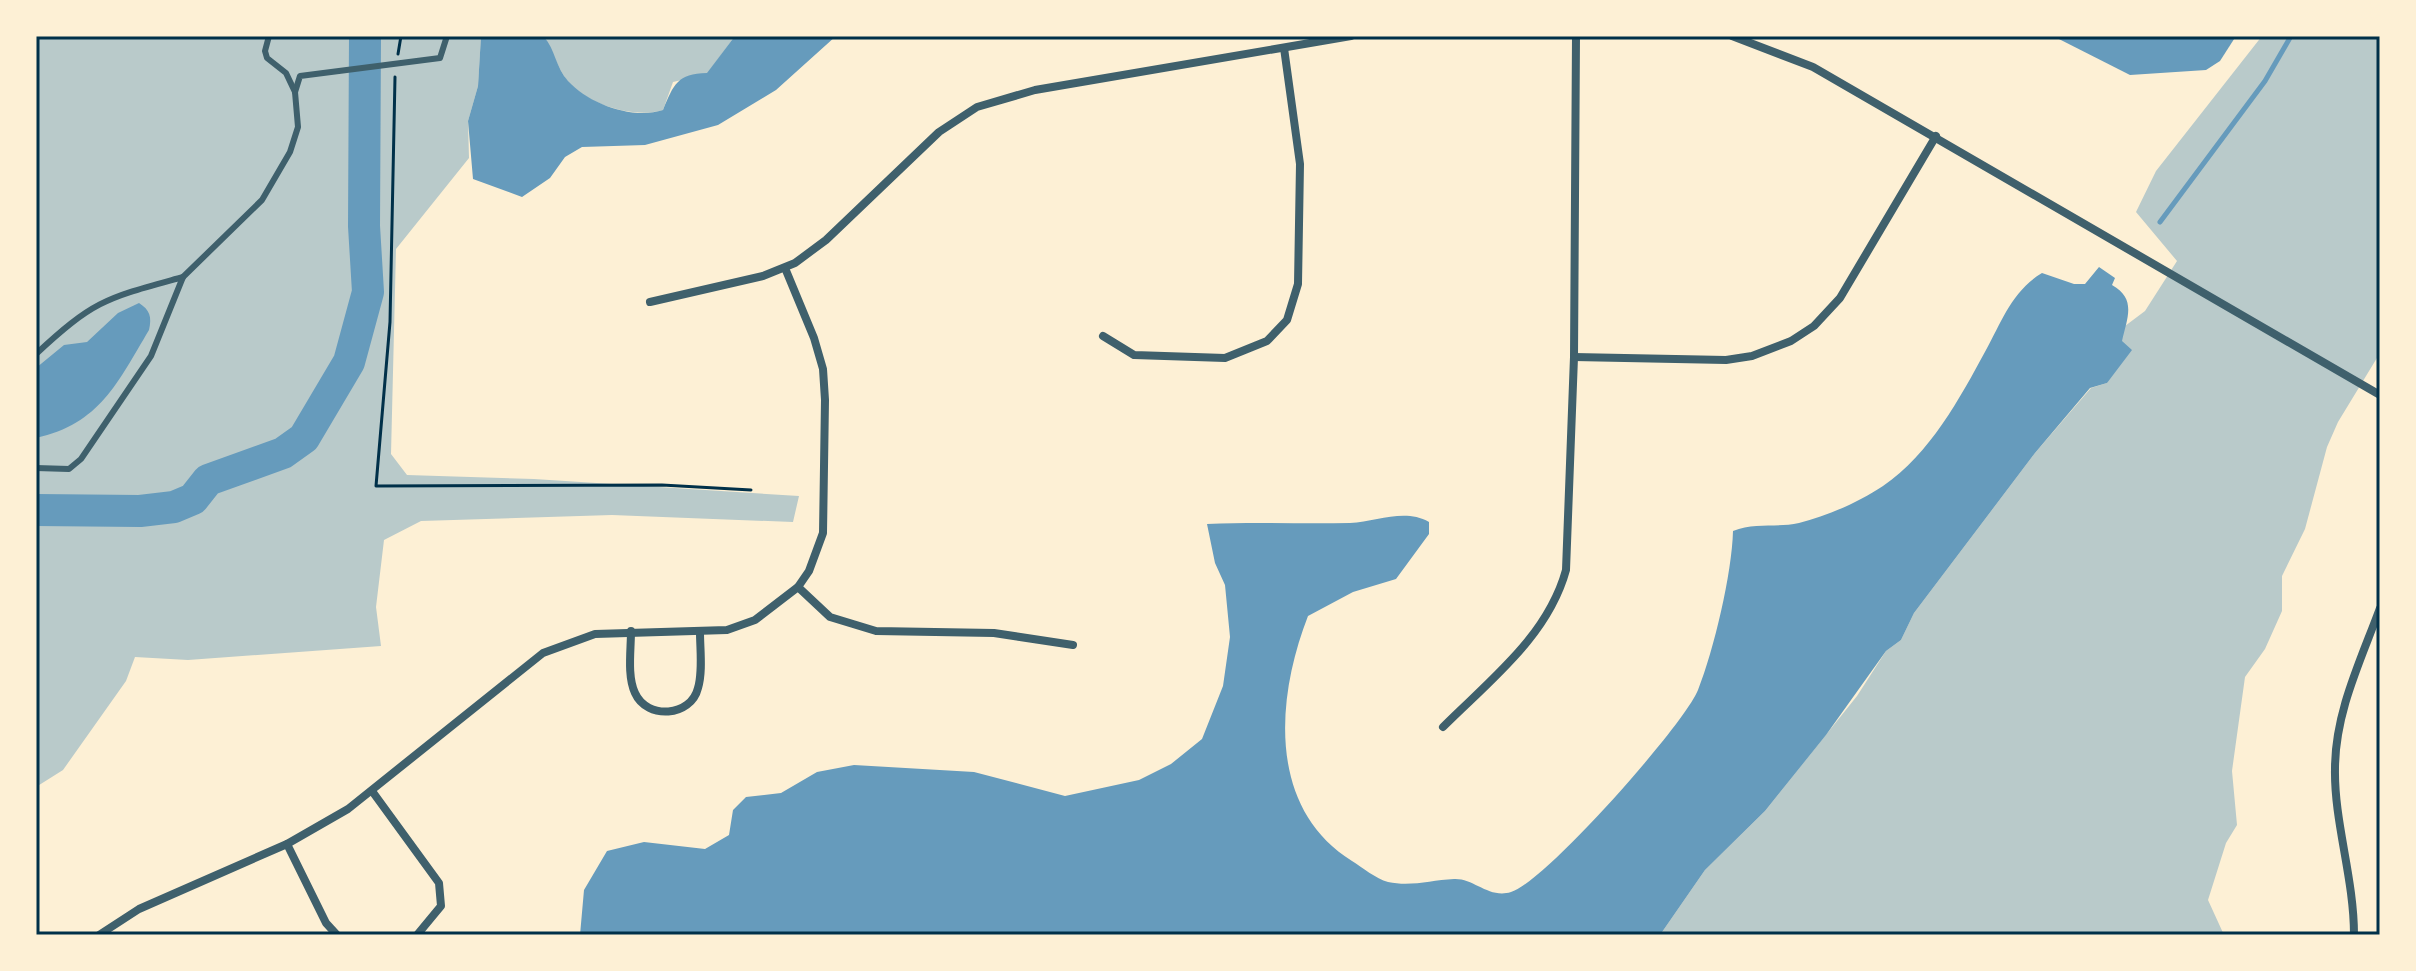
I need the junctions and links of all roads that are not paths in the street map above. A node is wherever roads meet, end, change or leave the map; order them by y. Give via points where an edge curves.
1 (269, 36) edge
2 (447, 36) edge
3 (1351, 36) edge
4 (1576, 36) edge
5 (1732, 36) edge
6 (1284, 48) junction
7 (286, 73) junction
8 (300, 76) junction
9 (295, 92) junction
10 (1936, 136) junction
11 (785, 268) junction
12 (183, 277) junction
13 (154, 284) junction
14 (175, 299) junction
15 (650, 302) dead end
16 (1103, 336) dead end
17 (36, 354) edge
18 (1574, 357) junction
19 (2380, 395) edge
20 (36, 468) edge
21 (798, 587) junction
22 (2380, 608) edge
23 (631, 631) junction
24 (700, 632) junction
25 (1073, 645) dead end
26 (1443, 727) dead end
27 (372, 791) junction
28 (287, 844) junction
29 (99, 935) edge
30 (337, 935) edge
31 (417, 935) edge
32 (2354, 935) edge

1 - 7 lane via 267,58
2 - 8 lane via 440,58
3 - 6 street
4 - 18 street
5 - 10 street via 1813,67
6 - 11 street via 1035,90 977,107 939,132 826,240
6 - 16 street via 1300,164 1298,284 1287,320 1267,341 1225,358 1134,355
7 - 8 lane
7 - 9 lane
8 - 9 lane
9 - 12 lane via 297,137 262,200
10 - 18 street via 1840,298 1791,341 1726,360
10 - 19 street
11 - 15 street
11 - 21 street via 814,338 825,400 823,533
12 - 13 lane
12 - 14 lane
13 - 14 lane via 169,287
13 - 17 lane via 90,307
14 - 20 lane via 151,356 81,459 69,469
18 - 26 street via 1570,540 1561,589 1527,643
21 - 24 street via 755,620
21 - 25 street via 830,617 876,631 994,633
22 - 32 street via 2343,708 2335,766
23 - 24 street
23 - 24 street via 634,692 644,705 661,712 685,707 693,699
23 - 27 street via 595,634 543,653
27 - 28 street
27 - 31 street via 439,883 441,906
28 - 29 street via 139,909
28 - 30 street

